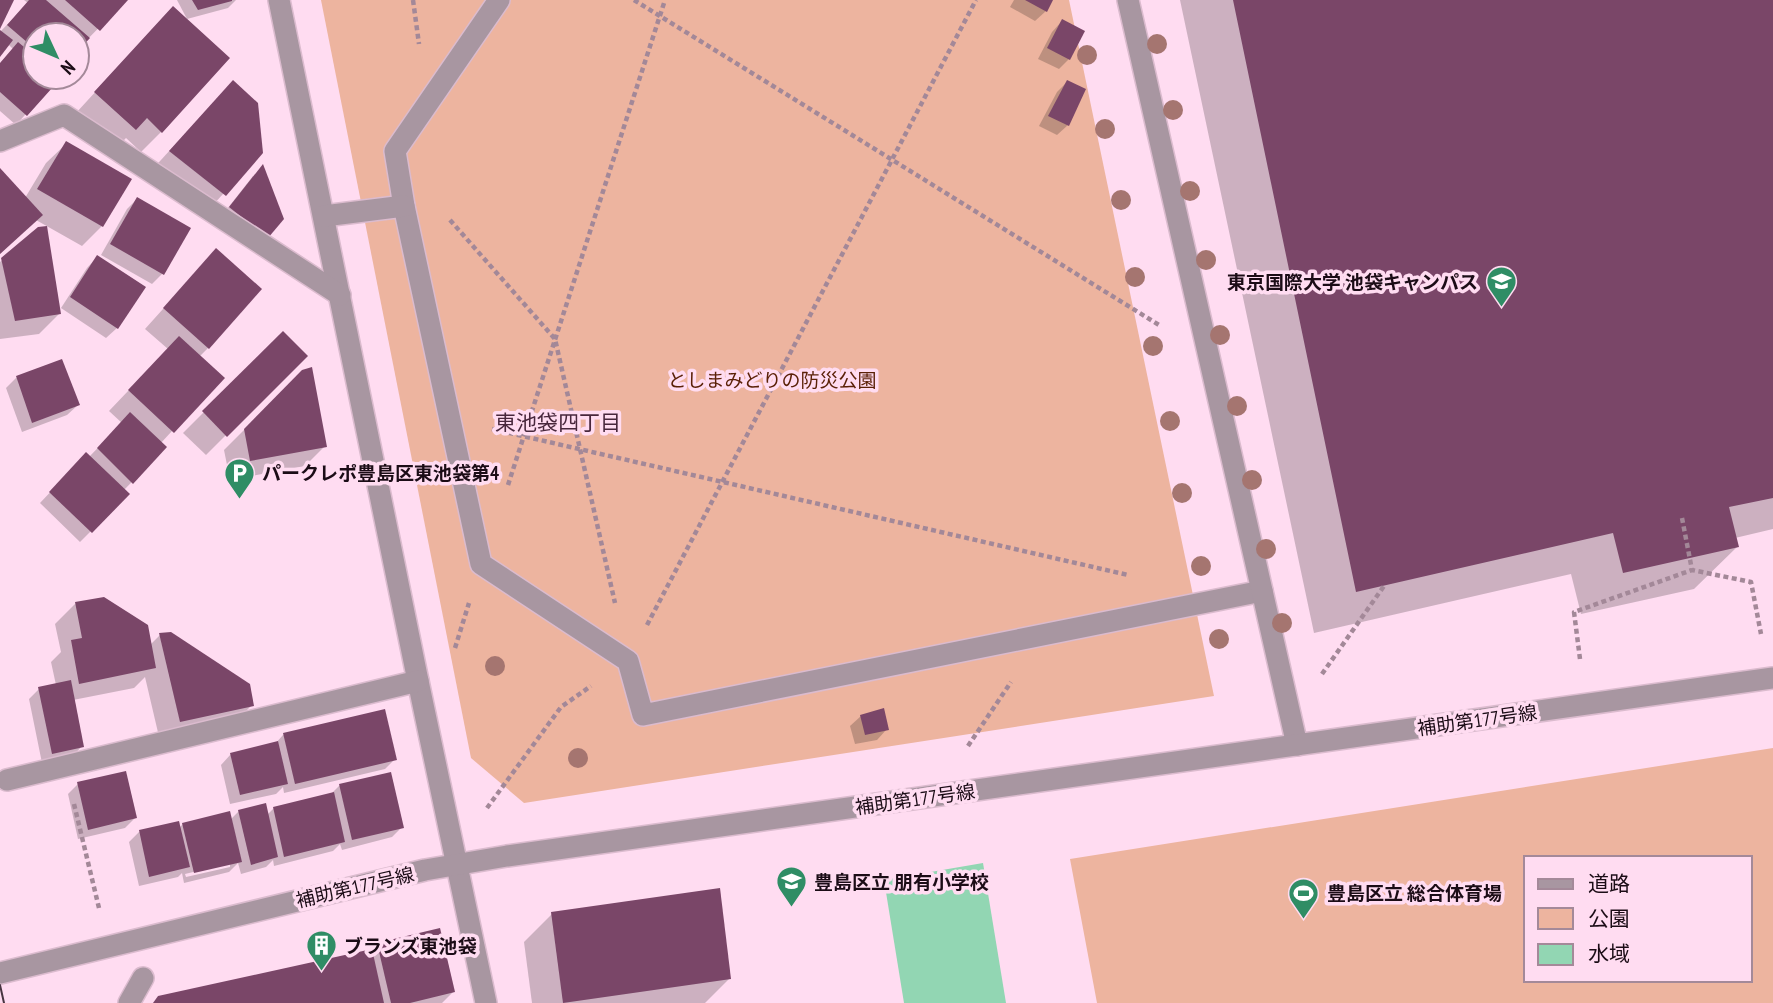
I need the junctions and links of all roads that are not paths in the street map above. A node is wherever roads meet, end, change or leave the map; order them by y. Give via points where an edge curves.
1 (279, 0) edge
2 (499, 0) edge
3 (1128, 0) edge
4 (0, 141) edge
5 (404, 206) junction
6 (324, 216) junction
7 (340, 295) junction
8 (1262, 591) junction
9 (1773, 678) edge
10 (418, 681) junction
11 (1297, 745) junction
12 (7, 780) dead end
13 (456, 865) junction
14 (0, 973) edge
15 (142, 978) dead end
16 (129, 1003) edge
17 (486, 1003) edge

1 - 6 street
2 - 5 street via 395,151
3 - 8 street
4 - 7 street via 64,115
5 - 6 street
5 - 8 street via 481,564 628,661 643,715
6 - 7 street
7 - 10 street
8 - 11 street
9 - 11 street, 補助第177号線
10 - 12 street
10 - 13 street
11 - 13 street, 補助第177号線
13 - 14 street, 補助第177号線
13 - 17 street
15 - 16 street

